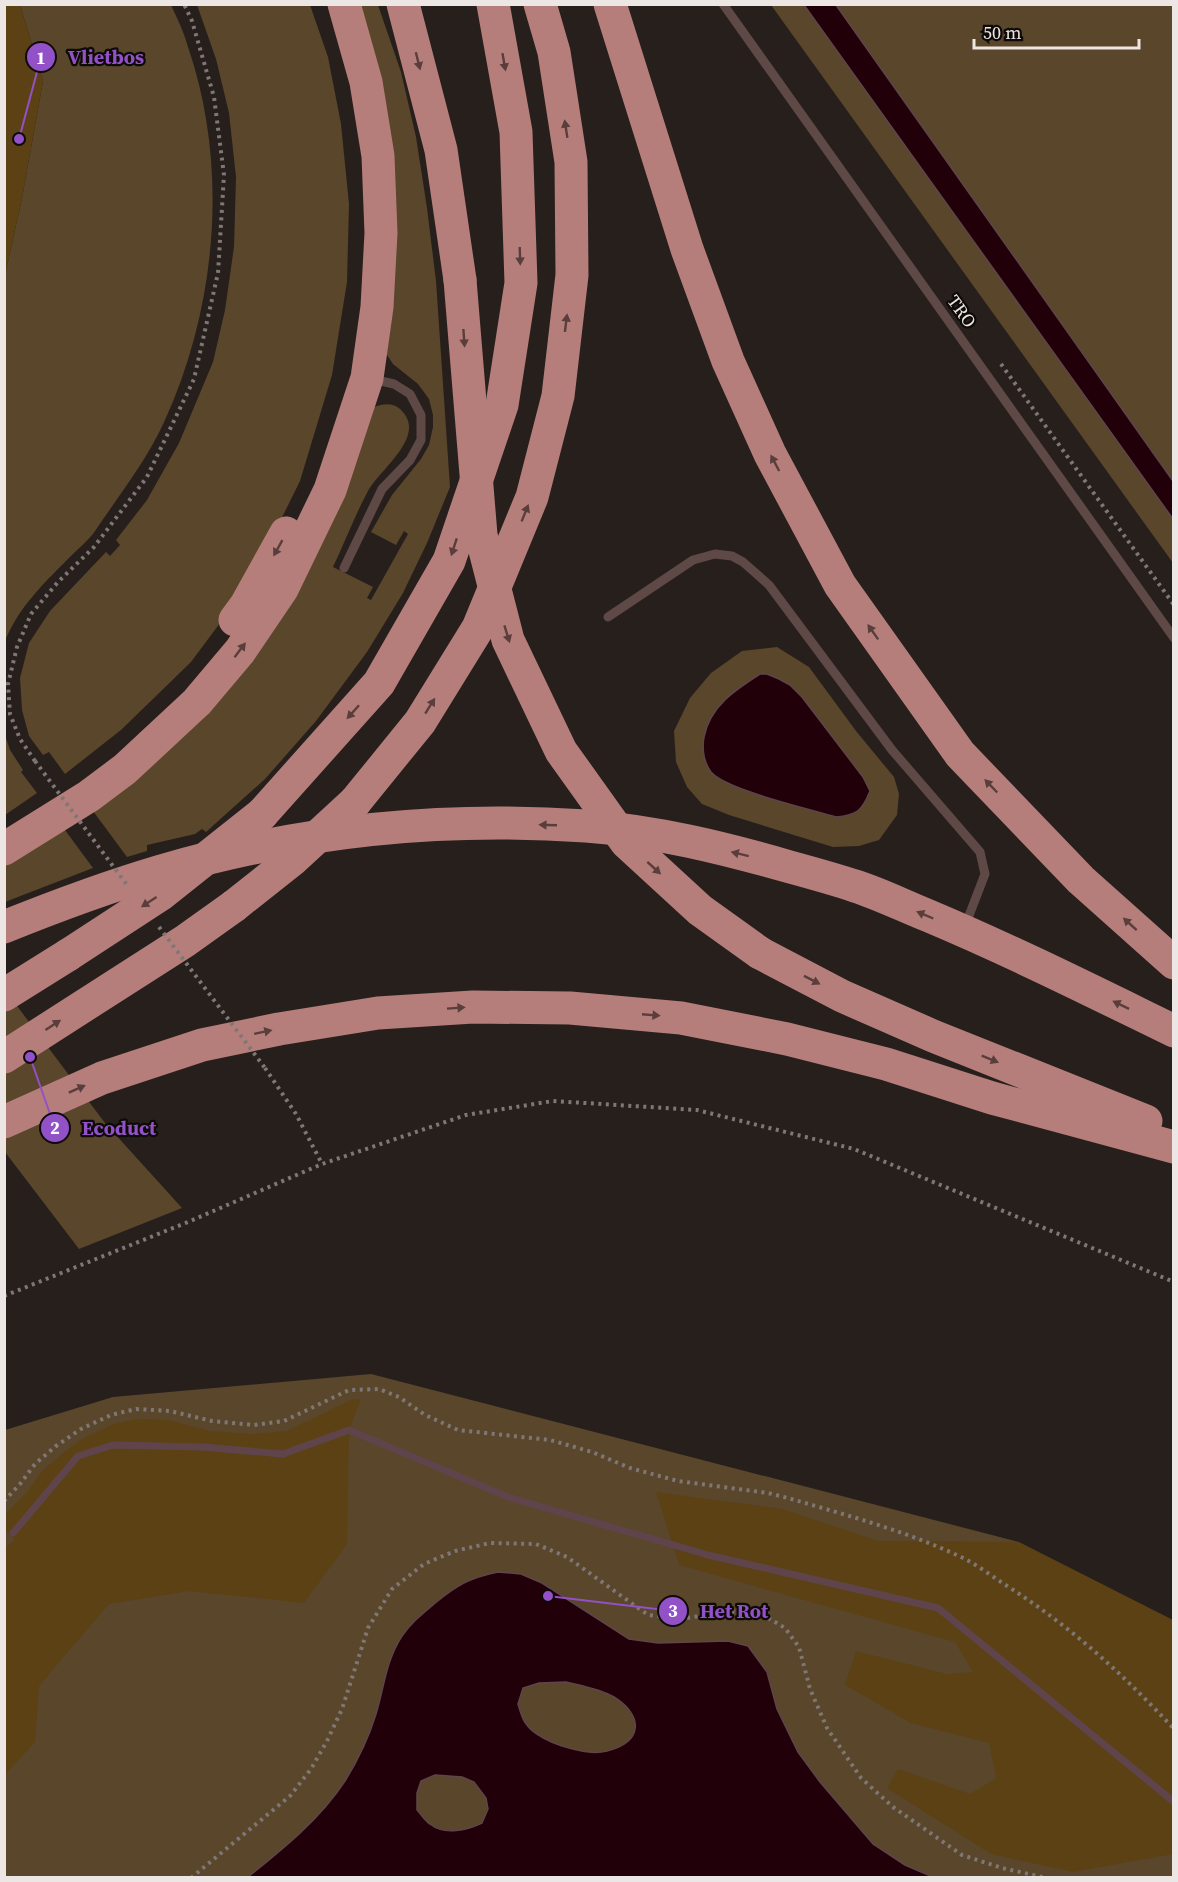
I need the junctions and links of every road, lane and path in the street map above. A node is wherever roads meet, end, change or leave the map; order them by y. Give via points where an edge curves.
1 (184, 4) edge
2 (322, 4) edge
3 (344, 4) edge
4 (403, 4) edge
5 (493, 4) edge
6 (540, 4) edge
7 (610, 4) edge
8 (723, 4) edge
9 (1000, 364) dead end
10 (367, 378) junction
11 (344, 568) dead end
12 (1173, 605) edge
13 (608, 617) dead end
14 (1173, 638) edge
15 (6, 684) edge
16 (35, 761) dead end
17 (4, 828) edge
18 (4, 849) edge
19 (4, 927) edge
20 (963, 931) junction
21 (1173, 963) edge
22 (4, 995) edge
23 (1173, 1031) edge
24 (4, 1057) edge
25 (265, 1068) dead end
26 (4, 1122) edge
27 (1173, 1131) edge
28 (1173, 1147) edge
29 (322, 1164) junction
30 (1173, 1282) edge
31 (4, 1296) edge
32 (4, 1501) edge
33 (1173, 1729) edge
34 (192, 1878) edge
35 (1047, 1878) edge

1 - 15 path via 214,97 224,175 218,273 194,379 147,477 94,547 31,614
2 -> 17 highway via 351,110 361,198 360,282 352,347 315,468 286,534 246,605 199,669 131,739 83,777
3 - 10 highway via 366,82 378,156 381,233 377,306
4 -> 27 highway, bridge via 441,150 460,280 482,535 508,640 561,751 626,842 700,910 760,954 933,1036
5 -> 22 highway, bridge via 516,132 521,283 502,405 449,561 379,683 262,814 160,895
24 -> 6 highway, bridge via 185,941 292,860 355,802 420,722 478,628 532,497 558,396 572,275 571,162 554,52
21 -> 7 highway via 1081,880 960,754 840,585 770,454 728,361 687,249
8 - 14 lane, TRO
9 - 12 path
10 - 11 lane via 394,384 410,394 421,415 421,440 410,460 382,489
18 -> 10 highway via 125,769 197,702 240,651 282,590 330,490
13 - 20 lane via 693,560 715,554 743,562 769,585 892,750 980,852 985,874
15 - 16 path via 10,714
20 -> 19 highway via 856,886 762,859 678,839 587,826 520,824 421,825 333,834 251,849 112,886
23 -> 20 highway
25 - 29 path via 296,1114
26 -> 28 highway via 102,1078 202,1045 279,1029 378,1013 473,1007 570,1008 681,1018 787,1039
29 - 30 path via 465,1115 553,1101 697,1110 854,1149
29 - 31 path
32 - 33 path via 56,1446 111,1415 136,1409 170,1411 254,1425 284,1421 349,1390 378,1389 399,1396 425,1415 458,1430 550,1440 678,1481 788,1498 963,1557 1073,1632
34 - 35 path via 290,1796 311,1768 342,1709 368,1628 392,1589 424,1564 490,1543 536,1545 567,1557 648,1615 681,1619 731,1611 765,1616 785,1628 799,1647 810,1689 827,1728 861,1778 892,1808 962,1855

